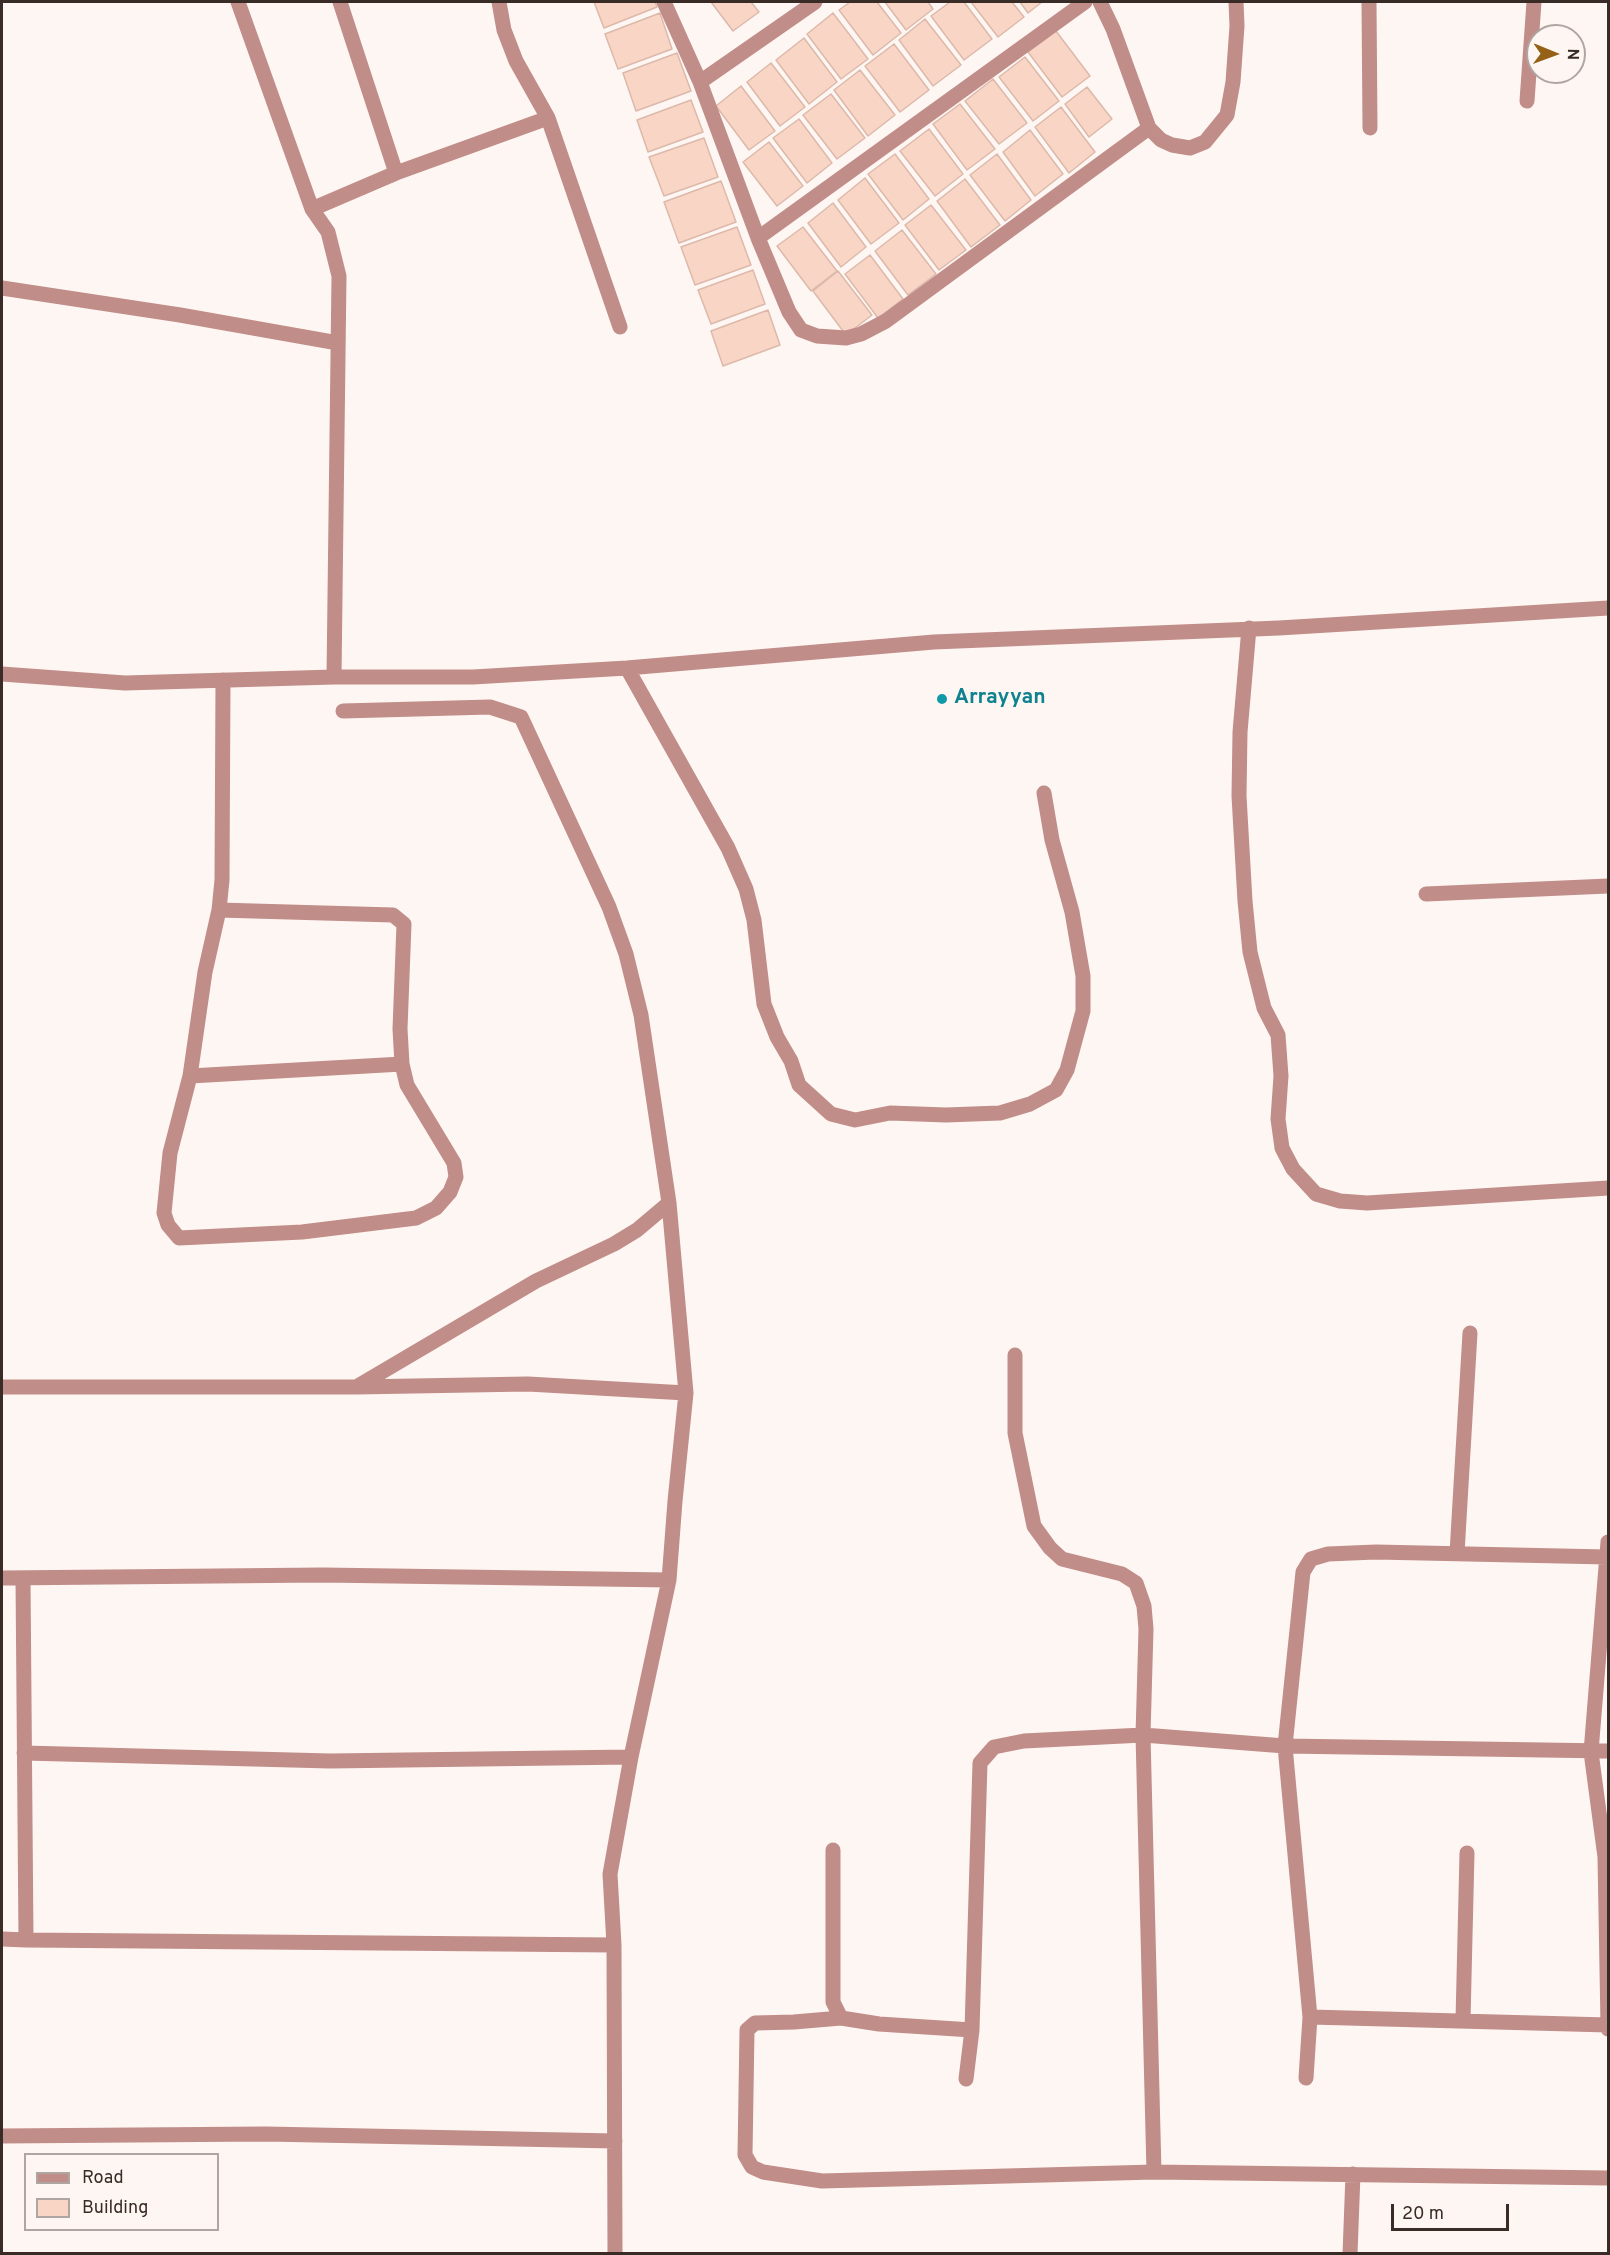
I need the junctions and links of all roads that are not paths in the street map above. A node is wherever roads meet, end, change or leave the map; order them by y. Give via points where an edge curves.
1 (238, 2) edge
2 (340, 2) edge
3 (499, 2) edge
4 (664, 2) edge
5 (815, 2) edge
6 (1085, 2) edge
7 (1100, 2) edge
8 (1236, 2) edge
9 (1370, 2) edge
10 (1534, 2) edge
11 (700, 82) junction
12 (1527, 101) dead end
13 (548, 118) junction
14 (1149, 128) junction
15 (1370, 128) dead end
16 (396, 173) junction
17 (312, 209) junction
18 (758, 238) junction
19 (2, 288) edge
20 (620, 327) dead end
21 (338, 343) junction
22 (1608, 608) edge
23 (1249, 628) junction
24 (627, 668) junction
25 (2, 674) edge
26 (334, 677) junction
27 (223, 680) junction
28 (343, 711) dead end
29 (1044, 793) dead end
30 (1608, 886) edge
31 (1426, 894) dead end
32 (219, 910) junction
33 (402, 1064) junction
34 (190, 1076) junction
35 (1608, 1188) edge
36 (669, 1203) junction
37 (1470, 1333) dead end
38 (1015, 1355) dead end
39 (2, 1387) edge
40 (356, 1387) junction
41 (686, 1393) junction
42 (1608, 1550) edge
43 (1457, 1553) junction
44 (2, 1578) edge
45 (23, 1578) junction
46 (669, 1580) junction
47 (1143, 1735) junction
48 (1285, 1746) junction
49 (1608, 1751) edge
50 (1591, 1752) junction
51 (24, 1753) junction
52 (631, 1757) junction
53 (833, 1850) dead end
54 (1467, 1853) dead end
55 (2, 1939) edge
56 (26, 1940) junction
57 (614, 1945) junction
58 (1310, 2017) junction
59 (841, 2018) junction
60 (1463, 2020) junction
61 (1608, 2027) edge
62 (972, 2030) junction
63 (1306, 2078) dead end
64 (966, 2079) dead end
65 (2, 2136) edge
66 (615, 2141) junction
67 (1154, 2172) junction
68 (1353, 2174) junction
69 (1608, 2178) edge
70 (615, 2253) edge
71 (1350, 2253) edge

1 - 17 street
2 - 16 street
3 - 13 street via 516,61
4 - 11 street
5 - 11 street
6 - 18 street
7 - 14 street
8 - 14 street via 1233,82 1227,116 1205,142 1190,148 1161,140
9 - 15 street
10 - 12 street
11 - 18 street
13 - 16 street
13 - 20 street
14 - 18 street via 886,321 846,339 801,330 789,312
16 - 17 street
17 - 21 street via 328,232 339,276
19 - 21 street
21 - 26 street
22 - 23 street
23 - 24 street via 934,642
23 - 35 street via 1239,796 1245,902 1250,952 1264,1008 1278,1035 1278,1119 1282,1148 1293,1169 1317,1194 1367,1203
24 - 26 street via 473,677
24 - 29 street via 728,848 746,889 754,920 764,1004 777,1037 799,1085 831,1114 855,1120 890,1113 1000,1113 1030,1104 1056,1090 1067,1070 1083,1011 1083,976
25 - 27 street via 125,683
26 - 27 street
27 - 32 street
28 - 36 street via 490,707 520,717 609,908 626,954 641,1015
30 - 31 street
32 - 33 street via 393,915 405,924
32 - 34 street via 205,972
33 - 34 street
33 - 34 street via 407,1085 454,1163 456,1177 450,1192 436,1208 416,1218 302,1232 179,1238 164,1213 170,1153
36 - 40 street via 614,1244 536,1281
36 - 41 street
37 - 43 street
38 - 47 street via 1015,1433 1034,1526 1062,1559 1122,1574 1136,1583 1144,1606
39 - 40 street
40 - 41 street via 528,1384
41 - 46 street
42 - 43 street
42 - 50 street
43 - 48 street via 1376,1552 1328,1554 1311,1559 1303,1572
44 - 45 street
45 - 46 street via 323,1575
45 - 51 street
46 - 52 street
47 - 48 street
47 - 62 street via 1024,1741 994,1747 980,1763
47 - 67 street
48 - 50 street
48 - 58 street
49 - 50 street
50 - 61 street via 1605,1857
51 - 52 street via 330,1761
51 - 56 street
52 - 57 street via 609,1874
53 - 59 street via 833,2002
54 - 60 street
55 - 56 street
56 - 57 street
57 - 66 street
58 - 60 street
58 - 63 street
59 - 62 street
59 - 67 street via 755,2023 747,2031 745,2156 752,2168 822,2181
60 - 61 street
62 - 64 street
65 - 66 street via 266,2134
66 - 70 street
67 - 68 street
68 - 69 street
68 - 71 street

